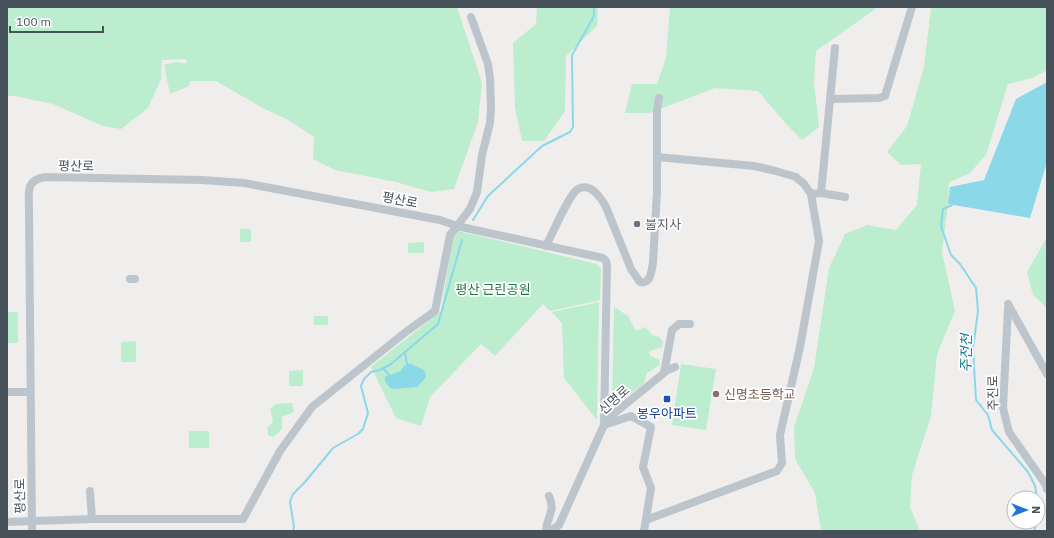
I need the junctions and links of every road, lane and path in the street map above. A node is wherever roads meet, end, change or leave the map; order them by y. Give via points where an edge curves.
1 (912, 7) edge
2 (471, 17) dead end
3 (835, 48) dead end
4 (659, 98) dead end
5 (830, 98) junction
6 (657, 157) junction
7 (821, 193) junction
8 (811, 194) junction
9 (845, 197) dead end
10 (457, 226) junction
11 (546, 246) junction
12 (690, 324) dead end
13 (675, 366) dead end
14 (665, 371) junction
15 (1047, 374) edge
16 (7, 392) edge
17 (30, 392) junction
18 (604, 425) junction
19 (1047, 489) edge
20 (90, 491) dead end
21 (549, 496) dead end
22 (92, 519) junction
23 (646, 520) junction
24 (32, 521) junction
25 (7, 522) edge
26 (32, 531) edge
27 (552, 531) edge
28 (644, 531) edge

1 - 5 street via 885,96
2 - 10 street, 평산로 via 488,64 490,123 477,192 470,209
3 - 5 street
4 - 6 street
5 - 7 street
6 - 8 street via 772,170 796,178
6 - 11 street via 652,263 648,280 640,282 631,269 606,207 592,189 577,189
7 - 8 street
7 - 9 street
8 - 23 street via 819,241 800,347 780,435 782,463 777,471
10 - 11 street
10 - 17 street, 평산로 via 425,217 244,183 36,178 31,183 29,196
10 - 22 street, 평산로 via 450,235 435,311 312,407 280,452 243,519
11 - 18 street via 603,258 606,261
12 - 14 street via 679,324 672,330
13 - 14 street, 신명로
14 - 18 street, 신명로 via 611,416
15 - 19 street, 주진로 via 1008,307 1003,408 1009,432
16 - 17 street
17 - 24 street, 평산로
18 - 23 street via 631,416 651,427 643,467 651,488
18 - 27 street, 신명로 via 559,525
20 - 22 street
21 - 27 street via 552,509 546,524
22 - 24 street, 평산로
23 - 28 street
24 - 25 street, 평산로
24 - 26 street, 평산로

